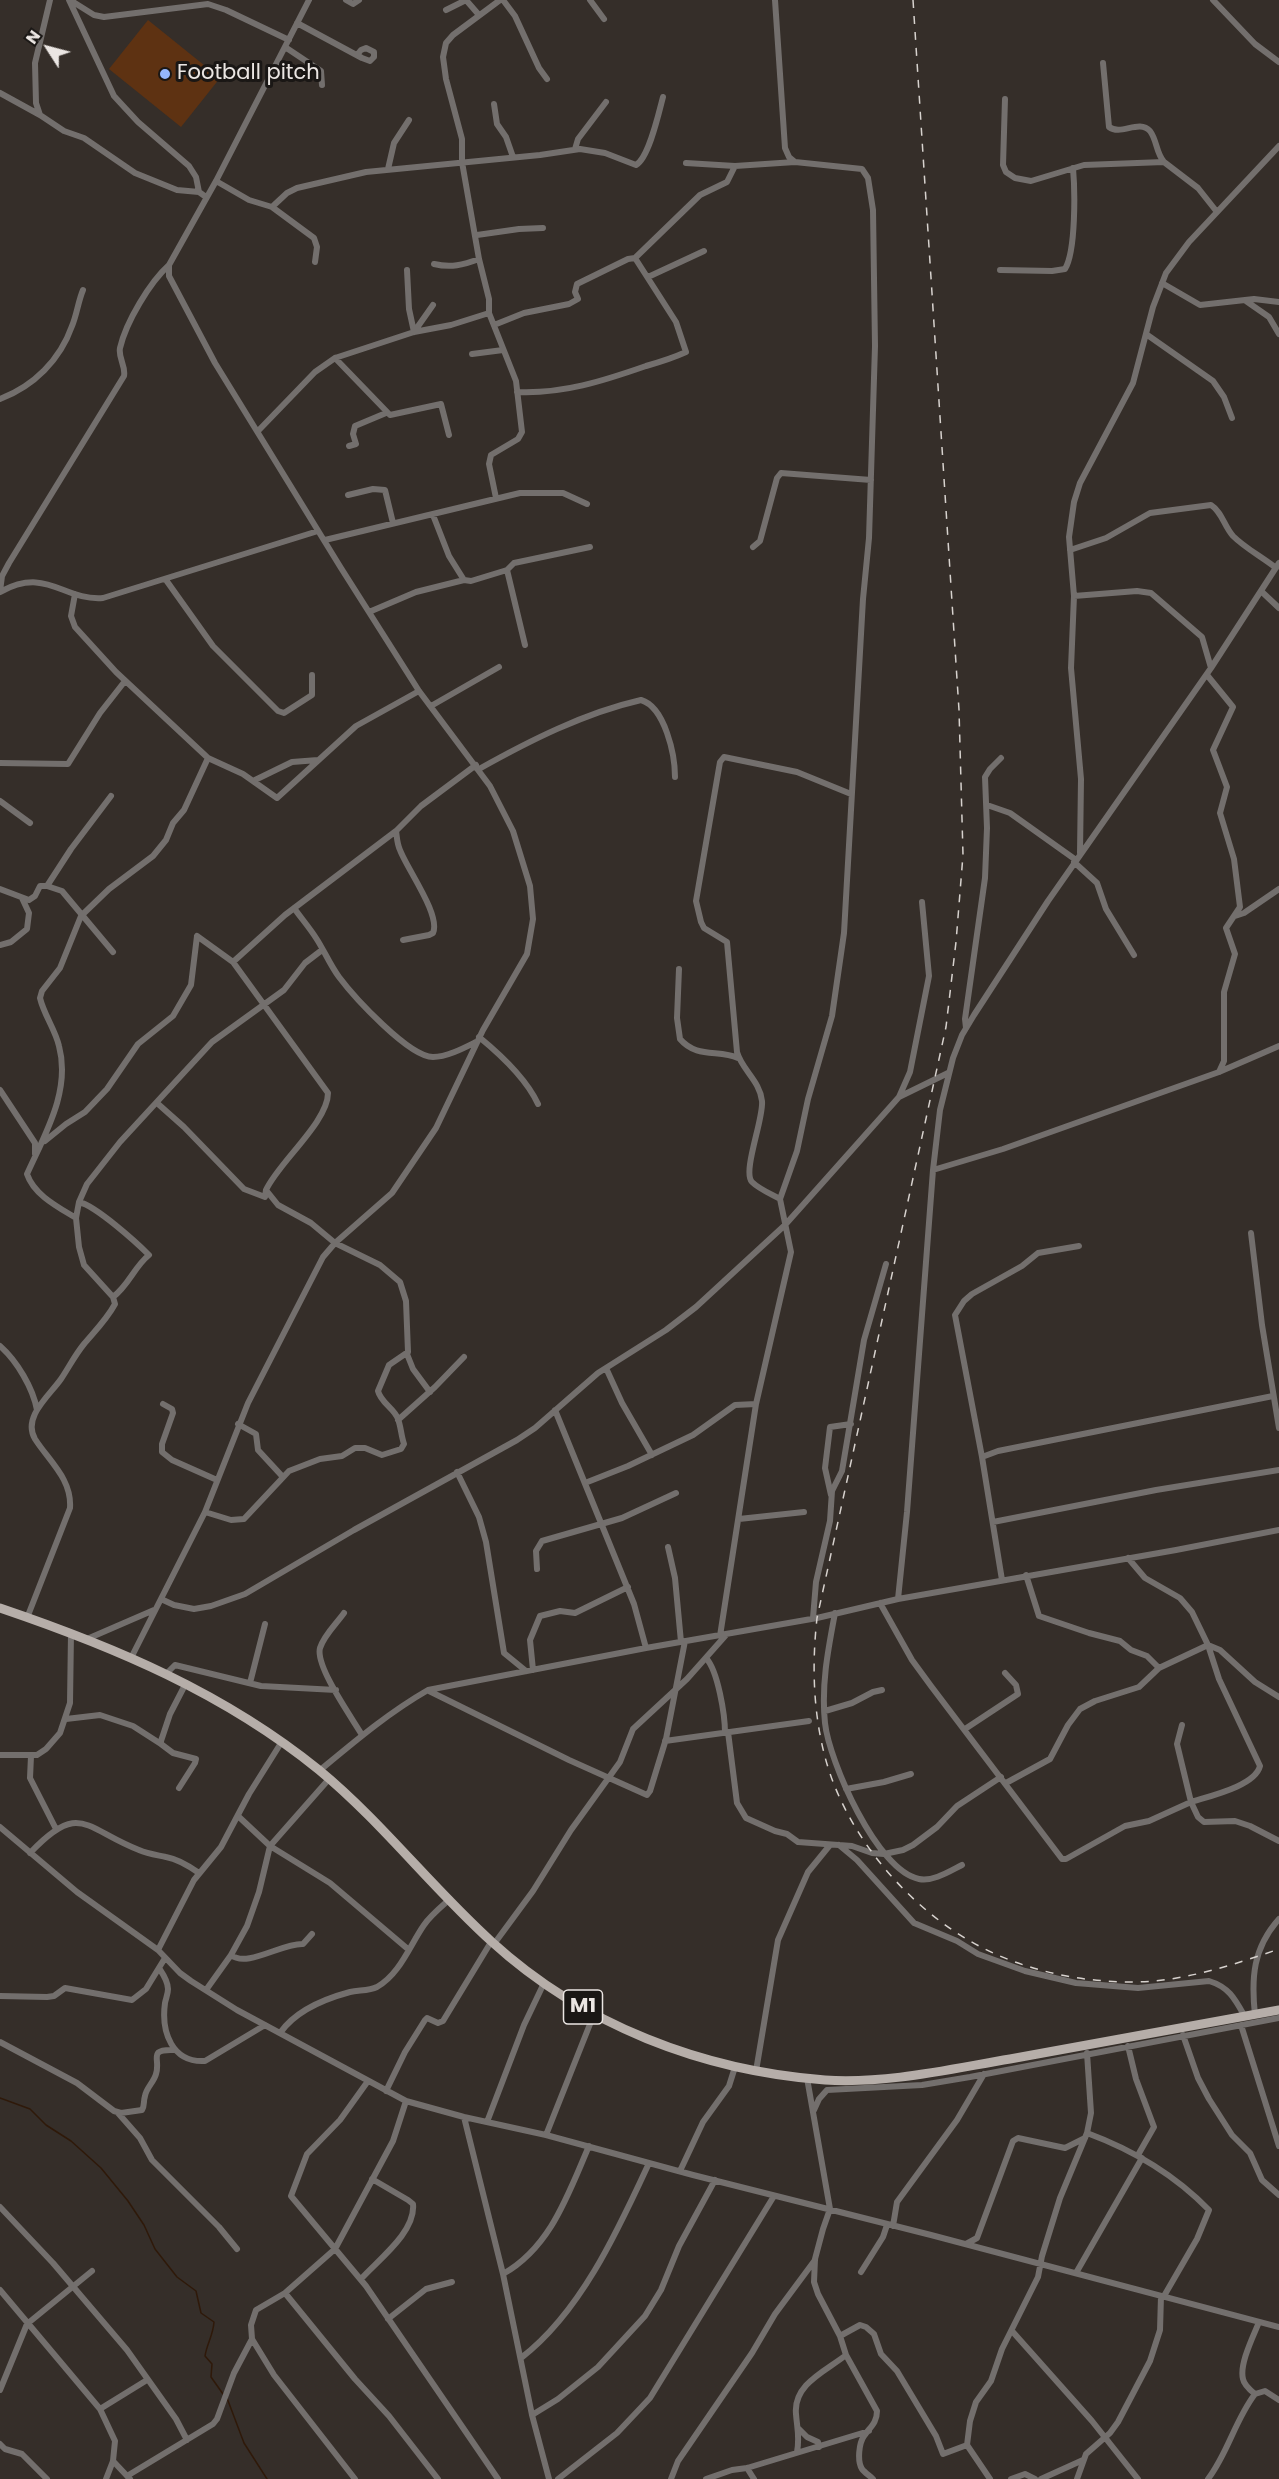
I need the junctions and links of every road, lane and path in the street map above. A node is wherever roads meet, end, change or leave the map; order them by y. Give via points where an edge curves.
1 (50, 0) edge
2 (69, 0) edge
3 (309, 0) edge
4 (346, 0) edge
5 (359, 0) edge
6 (466, 0) edge
7 (501, 0) edge
8 (590, 0) edge
9 (775, 0) edge
10 (1213, 0) edge
11 (446, 10) dead end
12 (479, 15) junction
13 (604, 19) dead end
14 (297, 23) junction
15 (287, 44) junction
16 (357, 55) dead end
17 (1279, 62) edge
18 (1103, 63) dead end
19 (547, 78) dead end
20 (322, 85) dead end
21 (0, 93) edge
22 (663, 97) dead end
23 (1005, 99) dead end
24 (606, 102) dead end
25 (494, 104) dead end
26 (40, 115) junction
27 (409, 120) dead end
28 (1279, 146) edge
29 (574, 149) junction
30 (513, 157) junction
31 (462, 162) junction
32 (795, 162) junction
33 (1164, 162) junction
34 (686, 163) dead end
35 (735, 166) junction
36 (1073, 168) junction
37 (388, 170) junction
38 (216, 181) junction
39 (199, 192) junction
40 (206, 197) junction
41 (272, 207) junction
42 (1217, 212) junction
43 (543, 228) dead end
44 (477, 235) junction
45 (704, 251) dead end
46 (634, 258) junction
47 (479, 259) junction
48 (315, 262) dead end
49 (434, 264) dead end
50 (169, 265) junction
51 (407, 270) dead end
52 (1000, 270) dead end
53 (648, 277) junction
54 (1162, 283) junction
55 (83, 290) dead end
56 (1246, 301) junction
57 (1279, 302) edge
58 (433, 305) dead end
59 (489, 313) junction
60 (494, 325) junction
61 (414, 332) junction
62 (1146, 334) junction
63 (1279, 334) edge
64 (503, 350) junction
65 (471, 354) dead end
66 (335, 358) junction
67 (517, 392) junction
68 (0, 399) edge
69 (386, 413) junction
70 (1232, 418) dead end
71 (258, 431) junction
72 (449, 435) dead end
73 (349, 446) dead end
74 (871, 480) junction
75 (348, 495) dead end
76 (496, 498) junction
77 (587, 504) dead end
78 (433, 515) junction
79 (393, 523) junction
80 (318, 531) junction
81 (325, 540) junction
82 (753, 547) dead end
83 (590, 548) dead end
84 (1070, 550) junction
85 (1277, 566) edge
86 (507, 570) junction
87 (166, 580) junction
88 (464, 580) junction
89 (1261, 591) junction
90 (0, 592) edge
91 (75, 594) junction
92 (1074, 596) junction
93 (1279, 608) edge
94 (369, 612) junction
95 (525, 645) dead end
96 (499, 668) dead end
97 (1211, 668) junction
98 (312, 675) dead end
99 (1207, 675) junction
100 (125, 681) junction
101 (419, 691) junction
102 (431, 706) junction
103 (208, 758) junction
104 (1001, 758) dead end
105 (318, 760) junction
106 (0, 763) edge
107 (477, 767) junction
108 (675, 777) dead end
109 (253, 781) junction
110 (851, 794) junction
111 (111, 796) dead end
112 (0, 801) edge
113 (987, 805) junction
114 (30, 823) dead end
115 (396, 831) junction
116 (1077, 859) junction
117 (47, 886) junction
118 (0, 889) edge
119 (1279, 889) edge
120 (22, 898) junction
121 (922, 902) dead end
122 (294, 908) junction
123 (81, 916) junction
124 (1234, 916) junction
125 (403, 940) dead end
126 (0, 945) edge
127 (322, 950) junction
128 (113, 952) dead end
129 (1134, 955) dead end
130 (233, 962) junction
131 (679, 969) dead end
132 (264, 1005) junction
133 (966, 1029) junction
134 (478, 1040) junction
135 (1279, 1047) edge
136 (738, 1058) junction
137 (1219, 1072) junction
138 (948, 1073) junction
139 (0, 1090) edge
140 (899, 1097) junction
141 (157, 1103) junction
142 (537, 1104) dead end
143 (42, 1143) junction
144 (35, 1155) junction
145 (933, 1170) junction
146 (265, 1194) junction
147 (780, 1200) junction
148 (79, 1202) junction
149 (76, 1218) junction
150 (785, 1225) junction
151 (1251, 1233) dead end
152 (335, 1243) junction
153 (1079, 1246) dead end
154 (886, 1264) dead end
155 (113, 1297) junction
156 (0, 1346) edge
157 (407, 1354) junction
158 (464, 1357) dead end
159 (606, 1368) junction
160 (430, 1392) junction
161 (1273, 1396) junction
162 (163, 1404) dead end
163 (756, 1404) junction
164 (37, 1410) junction
165 (555, 1410) junction
166 (398, 1420) junction
167 (238, 1424) junction
168 (851, 1424) junction
169 (1279, 1428) edge
170 (652, 1455) junction
171 (982, 1457) junction
172 (1279, 1470) edge
173 (457, 1472) junction
174 (282, 1476) junction
175 (217, 1480) junction
176 (585, 1483) junction
177 (676, 1494) dead end
178 (831, 1495) junction
179 (205, 1512) junction
180 (804, 1512) dead end
181 (739, 1519) junction
182 (993, 1522) junction
183 (601, 1525) junction
184 (1279, 1530) edge
185 (668, 1547) dead end
186 (1128, 1558) junction
187 (537, 1569) dead end
188 (1026, 1575) junction
189 (1002, 1580) junction
190 (628, 1587) junction
191 (161, 1599) junction
192 (898, 1599) junction
193 (880, 1603) junction
194 (0, 1608) edge
195 (154, 1610) junction
196 (344, 1613) dead end
197 (835, 1613) junction
198 (27, 1618) junction
199 (813, 1618) junction
200 (265, 1624) dead end
201 (71, 1633) junction
202 (724, 1635) junction
203 (87, 1640) junction
204 (683, 1641) junction
205 (1208, 1645) junction
206 (646, 1648) junction
207 (131, 1658) junction
208 (706, 1658) junction
209 (1159, 1668) junction
210 (530, 1671) junction
211 (1005, 1673) dead end
212 (166, 1674) junction
213 (186, 1683) junction
214 (250, 1683) junction
215 (336, 1690) junction
216 (428, 1690) junction
217 (882, 1690) dead end
218 (673, 1692) junction
219 (1279, 1697) edge
220 (825, 1711) junction
221 (66, 1719) junction
222 (809, 1722) dead end
223 (1182, 1725) dead end
224 (965, 1729) junction
225 (727, 1733) junction
226 (362, 1735) junction
227 (665, 1741) junction
228 (281, 1743) junction
229 (161, 1744) junction
230 (0, 1755) edge
231 (31, 1756) junction
232 (319, 1771) junction
233 (911, 1774) dead end
234 (1000, 1777) junction
235 (328, 1779) junction
236 (609, 1779) junction
237 (1005, 1783) junction
238 (179, 1788) dead end
239 (846, 1789) junction
240 (1191, 1802) junction
241 (238, 1816) junction
242 (0, 1827) edge
243 (56, 1829) junction
244 (1279, 1841) edge
245 (830, 1845) junction
246 (839, 1845) junction
247 (270, 1846) junction
248 (30, 1853) junction
249 (884, 1854) junction
250 (962, 1865) dead end
251 (200, 1873) junction
252 (450, 1899) junction
253 (1279, 1919) edge
254 (312, 1934) dead end
255 (493, 1943) junction
256 (158, 1950) junction
257 (409, 1950) junction
258 (231, 1955) junction
259 (165, 1958) junction
260 (159, 1968) junction
261 (544, 1983) junction
262 (206, 1990) junction
263 (0, 1996) edge
264 (1279, 2010) edge
265 (594, 2014) junction
266 (1255, 2014) junction
267 (1279, 2018) edge
268 (1243, 2021) junction
269 (265, 2025) junction
270 (280, 2033) junction
271 (1184, 2035) junction
272 (0, 2042) edge
273 (1128, 2046) junction
274 (174, 2050) junction
275 (1087, 2050) junction
276 (735, 2067) junction
277 (756, 2071) junction
278 (984, 2074) junction
279 (807, 2078) junction
280 (368, 2081) junction
281 (386, 2091) junction
282 (406, 2101) junction
283 (814, 2110) junction
284 (118, 2113) junction
285 (464, 2117) junction
286 (487, 2122) junction
287 (546, 2134) junction
288 (1086, 2135) junction
289 (589, 2146) junction
290 (1279, 2146) edge
291 (1140, 2157) junction
292 (649, 2163) junction
293 (680, 2171) junction
294 (372, 2179) junction
295 (715, 2180) junction
296 (1279, 2195) edge
297 (774, 2196) junction
298 (0, 2207) edge
299 (830, 2209) junction
300 (890, 2225) junction
301 (966, 2244) junction
302 (237, 2249) dead end
303 (335, 2249) junction
304 (815, 2259) junction
305 (1040, 2264) junction
306 (93, 2271) dead end
307 (861, 2272) dead end
308 (1076, 2273) junction
309 (503, 2274) junction
310 (361, 2279) junction
311 (452, 2282) dead end
312 (72, 2287) junction
313 (0, 2290) edge
314 (285, 2293) junction
315 (1162, 2296) junction
316 (388, 2319) junction
317 (1259, 2322) junction
318 (27, 2324) junction
319 (1279, 2327) edge
320 (1012, 2331) junction
321 (840, 2336) junction
322 (252, 2338) junction
323 (846, 2355) junction
324 (521, 2358) junction
325 (147, 2380) junction
326 (0, 2390) edge
327 (1255, 2394) junction
328 (1279, 2400) edge
329 (100, 2409) junction
330 (532, 2415) junction
331 (799, 2428) junction
332 (871, 2430) junction
333 (1105, 2437) junction
334 (187, 2440) junction
335 (0, 2444) edge
336 (967, 2445) junction
337 (819, 2447) junction
338 (797, 2452) junction
339 (1083, 2460) junction
340 (113, 2461) junction
341 (747, 2469) junction
342 (128, 2477) edge
343 (47, 2479) edge
344 (106, 2479) edge
345 (355, 2479) edge
346 (438, 2479) edge
347 (498, 2479) edge
348 (549, 2479) edge
349 (558, 2479) edge
350 (671, 2479) edge
351 (706, 2479) edge
352 (754, 2479) edge
353 (873, 2479) edge
354 (990, 2479) edge
355 (1011, 2479) edge
356 (1035, 2479) edge
357 (1041, 2479) edge
358 (1077, 2479) edge
359 (1138, 2479) edge
360 (1208, 2479) edge

1 - 26 street via 35,63
2 - 15 street via 104,17 208,4
2 - 39 street via 114,96 132,117 189,166
3 - 14 street
4 - 5 street via 354,4
6 - 11 street
6 - 12 street
7 - 12 street
7 - 19 street via 515,16
8 - 13 street
9 - 32 street via 785,148
10 - 17 street via 1255,44
12 - 31 street via 446,43 443,57 462,139
14 - 15 street
14 - 16 street
15 - 20 street via 321,71
15 - 38 street
18 - 33 street via 1109,127 1118,131 1140,126 1146,129
21 - 26 street
22 - 29 street via 653,133 641,162 636,165 604,153
23 - 36 street via 1006,172 1021,181 1031,181
24 - 29 street
25 - 30 street via 496,124
26 - 39 street via 64,131 84,138 135,173 177,190
27 - 37 street via 394,144
28 - 42 street
29 - 30 street
30 - 31 street
31 - 37 street
31 - 44 street
32 - 35 street
32 - 74 street via 856,167 866,172 870,186 875,346
33 - 36 street
33 - 42 street via 1198,188
34 - 35 street
35 - 46 street via 727,182 700,195
36 - 52 street via 1074,217 1070,258 1065,269
37 - 41 street via 297,188
38 - 40 street
38 - 41 street via 249,200
39 - 40 street
40 - 50 street
41 - 48 street via 314,238
42 - 54 street via 1175,259
43 - 44 street
44 - 47 street
45 - 53 street
46 - 53 street
46 - 60 street via 577,284 578,299 569,304
47 - 49 street via 446,267
47 - 59 street
50 - 71 street via 169,276 179,300
50 - 90 street via 153,282 122,342 124,376 9,563
51 - 61 street
53 - 67 street via 681,331 686,352 584,387
54 - 56 street via 1200,305
54 - 62 street
55 - 68 street via 73,325 56,359 29,384
56 - 57 street
56 - 63 street via 1269,317
58 - 61 street
59 - 60 street
59 - 61 street
60 - 64 street
61 - 66 street
62 - 70 street via 1213,381
62 - 84 street via 1132,383 1080,483 1069,528
64 - 65 street
64 - 67 street
66 - 69 street
66 - 71 street via 315,372
67 - 76 street via 522,432 514,442 491,456 489,464
69 - 72 street via 441,404
69 - 73 street via 355,426 356,444
71 - 80 street
74 - 82 street via 781,473 760,540
74 - 110 street
75 - 79 street via 385,490
76 - 77 street via 553,492
76 - 78 street
78 - 79 street
78 - 88 street via 449,556
79 - 81 street
80 - 81 street
80 - 87 street
81 - 94 street
83 - 86 street via 514,563
84 - 85 street via 1106,538 1150,513 1211,505 1237,539
84 - 92 street
85 - 89 street
86 - 88 street
86 - 95 street
87 - 91 street via 103,598
87 - 98 street via 213,646 278,711 284,713 312,695
88 - 94 street via 416,592
89 - 93 street
89 - 97 street
90 - 91 street via 18,584 40,583
91 - 100 street via 71,616 75,627
92 - 97 street via 1151,593 1202,637
92 - 116 street via 1071,668 1081,779
94 - 101 street
96 - 102 street
97 - 99 street
99 - 116 street
99 - 124 street via 1233,708 1213,750 1227,787 1220,813 1234,859 1240,907
100 - 103 street
100 - 106 street via 100,712 68,764
101 - 102 street
101 - 105 street via 356,726
102 - 107 street
103 - 109 street
103 - 123 street via 166,840 153,856
104 - 113 street via 985,777
105 - 109 street via 292,762
105 - 109 street via 277,798
107 - 108 street via 606,710 641,700 646,701 668,735
107 - 115 street via 421,806
107 - 134 street via 500,805 520,852 530,886 533,919 527,954
110 - 136 street via 797,772 726,757 720,762 696,906 704,928 727,942
110 - 147 street via 837,993 797,1151
111 - 117 street
112 - 114 street
113 - 116 street via 1010,813
113 - 133 street via 985,878 964,1019
115 - 122 street
115 - 125 street via 399,848 436,926 429,935
116 - 129 street via 1097,883 1106,909
116 - 133 street
117 - 120 street via 40,886 29,900
117 - 123 street via 62,891
118 - 120 street
119 - 124 street
120 - 126 street via 29,913 27,929 11,942
121 - 140 street via 929,976 910,1072
122 - 127 street
122 - 130 street
123 - 128 street
123 - 143 street via 60,968 40,998 62,1059 55,1112
124 - 137 street via 1226,928 1235,954 1223,999 1224,1061
127 - 132 street
127 - 134 street via 339,977 373,1014 422,1054 440,1056
130 - 132 street
130 - 143 street via 197,936 191,985 173,1016 138,1044 107,1089 85,1112
131 - 136 street via 680,1039 706,1054
132 - 141 street via 212,1042
132 - 146 street via 328,1093 328,1102
133 - 138 street
134 - 142 street via 515,1072
134 - 152 street via 435,1128 402,1180 383,1202
135 - 137 street
136 - 147 street via 762,1099 762,1116 748,1173 750,1179
137 - 145 street
138 - 140 street
138 - 145 street
139 - 144 street via 35,1143
140 - 150 street
141 - 146 street via 244,1189
141 - 148 street via 96,1172
143 - 144 street
144 - 149 street via 27,1174 30,1183
145 - 192 street
146 - 152 street
147 - 150 street
148 - 149 street
148 - 155 street via 98,1212 149,1255 138,1264 124,1289
149 - 155 street via 84,1265
150 - 159 street via 696,1307
150 - 163 street via 791,1251
151 - 161 street
152 - 157 street via 380,1265 400,1282 406,1301
152 - 167 street via 323,1257
153 - 171 street via 1038,1253 972,1294 955,1315
154 - 168 street via 866,1332
155 - 164 street via 115,1304 109,1315
156 - 164 street via 33,1390
157 - 160 street
157 - 166 street via 389,1365 378,1391
158 - 160 street
159 - 165 street
159 - 170 street
160 - 166 street
161 - 169 street
161 - 171 street via 1032,1443
162 - 175 street via 173,1413 162,1452
163 - 170 street via 735,1405 700,1431
163 - 181 street
164 - 198 street via 33,1435 57,1466 70,1508
165 - 173 street via 517,1440
165 - 176 street
166 - 174 street via 404,1444 397,1452 382,1455 355,1448
167 - 174 street via 256,1434 258,1450
167 - 175 street
168 - 178 street via 842,1471
168 - 178 street via 830,1427 825,1466
170 - 176 street
171 - 182 street
172 - 182 street
173 - 191 street via 245,1594 194,1609
173 - 210 street via 479,1517 486,1542 504,1653
174 - 179 street via 244,1520
175 - 179 street
176 - 183 street
177 - 183 street
178 - 199 street
179 - 191 street
180 - 181 street
181 - 202 street
182 - 189 street
183 - 187 street via 540,1543 536,1551
183 - 190 street
184 - 186 street
185 - 204 street
186 - 188 street
186 - 205 street via 1149,1582 1188,1606
188 - 189 street
188 - 209 street via 1039,1616 1119,1641 1147,1656
189 - 192 street
190 - 206 street
190 - 210 street via 575,1613 560,1611 540,1616 530,1637
191 - 195 street
192 - 193 street
193 - 197 street
193 - 224 street via 912,1660
194 - 198 main road, M1
195 - 203 street
195 - 207 street
196 - 215 street via 320,1652
197 - 199 street
197 - 220 street via 824,1674
198 - 201 main road, M1
199 - 202 street
200 - 214 street
201 - 203 main road, M1
201 - 221 street via 72,1688
202 - 204 street
202 - 208 street
203 - 207 main road, M1
204 - 206 street
204 - 218 street
205 - 209 street
205 - 219 street via 1220,1650 1255,1682
205 - 240 street via 1219,1679 1260,1766 1249,1781
206 - 210 street
207 - 212 main road, M1
208 - 218 street
208 - 225 street
209 - 237 street via 1139,1687 1080,1709 1050,1759
210 - 216 street
211 - 224 street via 1016,1685 1018,1694
212 - 213 main road, M1
212 - 214 street via 175,1665
213 - 228 main road, M1
213 - 229 street
214 - 215 street
215 - 226 street
216 - 226 street
216 - 236 street
217 - 220 street
218 - 227 street
218 - 236 street via 633,1729 623,1757
220 - 239 street via 829,1742
221 - 229 street via 100,1715 133,1726
221 - 231 street via 46,1749
222 - 225 street
223 - 240 street via 1177,1744
224 - 234 street
225 - 227 street
225 - 245 street via 740,1811 755,1823 798,1842
226 - 232 street
227 - 236 street via 647,1795
228 - 232 main road, M1
228 - 241 street
229 - 238 street via 173,1753 196,1759
230 - 231 street
231 - 243 street via 30,1778
232 - 235 main road, M1
233 - 239 street
234 - 237 street
234 - 249 street via 957,1806 938,1827 913,1845
235 - 247 street
235 - 252 main road, M1 via 368,1814
236 - 255 street via 533,1892
237 - 240 street via 1064,1859 1125,1826 1149,1821
239 - 249 street
240 - 244 street via 1203,1822 1234,1821
241 - 247 street
241 - 251 street via 221,1847
242 - 248 street
243 - 248 street
243 - 251 street via 68,1824 86,1825 135,1849 173,1859
245 - 246 street
245 - 277 street via 808,1872 778,1940
246 - 249 street
246 - 268 street via 914,1923 978,1954 1024,1971 1076,1983 1138,1988 1218,1984 1232,1993
247 - 257 street via 330,1883
247 - 258 street via 256,1904
248 - 256 street
249 - 250 street via 905,1872 921,1879
251 - 256 street
252 - 255 main road, M1
252 - 257 street via 424,1924
253 - 266 street via 1262,1944 1255,1966
254 - 258 street via 305,1943 246,1959
255 - 261 main road, M1
255 - 281 street via 443,2021 425,2020
256 - 259 street
257 - 270 street via 379,1986 314,2005
258 - 262 street
259 - 260 street
259 - 262 street
260 - 263 street via 146,1989 132,2000 65,1988 47,1997
260 - 274 street via 167,1984 165,2025
261 - 265 main road, M1
261 - 286 street
262 - 269 street
264 - 266 main road, M1
265 - 276 main road, M1 via 666,2047
265 - 287 street
266 - 268 main road, M1
267 - 268 street
268 - 271 street
268 - 275 main road, M1
268 - 290 street
269 - 270 street
269 - 274 street via 205,2061 184,2059
270 - 280 street
271 - 273 street
271 - 296 street via 1209,2099 1232,2135 1250,2153 1262,2180
272 - 284 street via 76,2083
273 - 275 street
273 - 291 street via 1154,2127
274 - 284 street via 158,2052 157,2072 145,2096 144,2108
275 - 278 street
275 - 279 main road, M1 via 902,2077
275 - 288 street via 1091,2113
276 - 277 main road, M1
276 - 293 street via 729,2086 703,2122
277 - 279 main road, M1
278 - 283 street via 922,2085 827,2090
278 - 300 street via 957,2120 897,2202
279 - 283 street
280 - 281 street
280 - 303 street via 340,2120 306,2154 291,2194
281 - 282 street
282 - 285 street
282 - 294 street via 393,2141
283 - 299 street
284 - 302 street via 140,2138 152,2160
285 - 286 street
285 - 309 street
286 - 287 street
287 - 289 street
288 - 291 street via 1121,2146
288 - 301 street via 1065,2148 1018,2138 1013,2141 977,2238
288 - 305 street via 1060,2198
289 - 292 street
289 - 309 street via 548,2232 533,2251
291 - 308 street
291 - 315 street via 1177,2181 1209,2210 1197,2239
292 - 293 street
292 - 324 street via 624,2217 581,2290 547,2335
293 - 295 street
294 - 303 street
294 - 310 street via 411,2202 413,2214 408,2228
295 - 297 street
295 - 330 street via 645,2316 598,2367
297 - 299 street
297 - 349 street via 646,2404 617,2433
298 - 312 street
299 - 300 street
299 - 304 street
300 - 301 street
300 - 307 street
301 - 305 street
303 - 310 street
303 - 314 street
304 - 321 street via 815,2288
304 - 350 street via 678,2461
305 - 308 street
305 - 320 street
306 - 312 street
308 - 315 street
309 - 324 street
310 - 316 street
311 - 316 street via 426,2289
312 - 318 street
312 - 325 street via 127,2350
313 - 318 street
314 - 322 street via 256,2310
314 - 346 street
315 - 317 street
315 - 333 street via 1160,2330 1150,2361 1118,2422
316 - 347 street
317 - 319 street
317 - 327 street via 1242,2375
318 - 326 street
318 - 329 street
320 - 333 street
320 - 336 street via 991,2381 976,2403
321 - 323 street
321 - 336 street via 857,2326 870,2330 881,2354 897,2371 936,2436 943,2454
322 - 334 street via 217,2419
322 - 345 street via 274,2374
323 - 331 street via 801,2389 796,2402
323 - 332 street via 877,2411
324 - 330 street
325 - 329 street
325 - 334 street
327 - 328 street via 1265,2391
327 - 360 street
329 - 340 street via 113,2436
330 - 348 street
331 - 337 street
331 - 338 street
332 - 337 street
332 - 353 street via 860,2446 862,2469
333 - 339 street
333 - 359 street
334 - 342 street
335 - 343 street via 22,2454
336 - 354 street
337 - 338 street
338 - 341 street
339 - 357 street
339 - 358 street
340 - 342 street
340 - 344 street
341 - 351 street
341 - 352 street
355 - 356 street via 1025,2474

